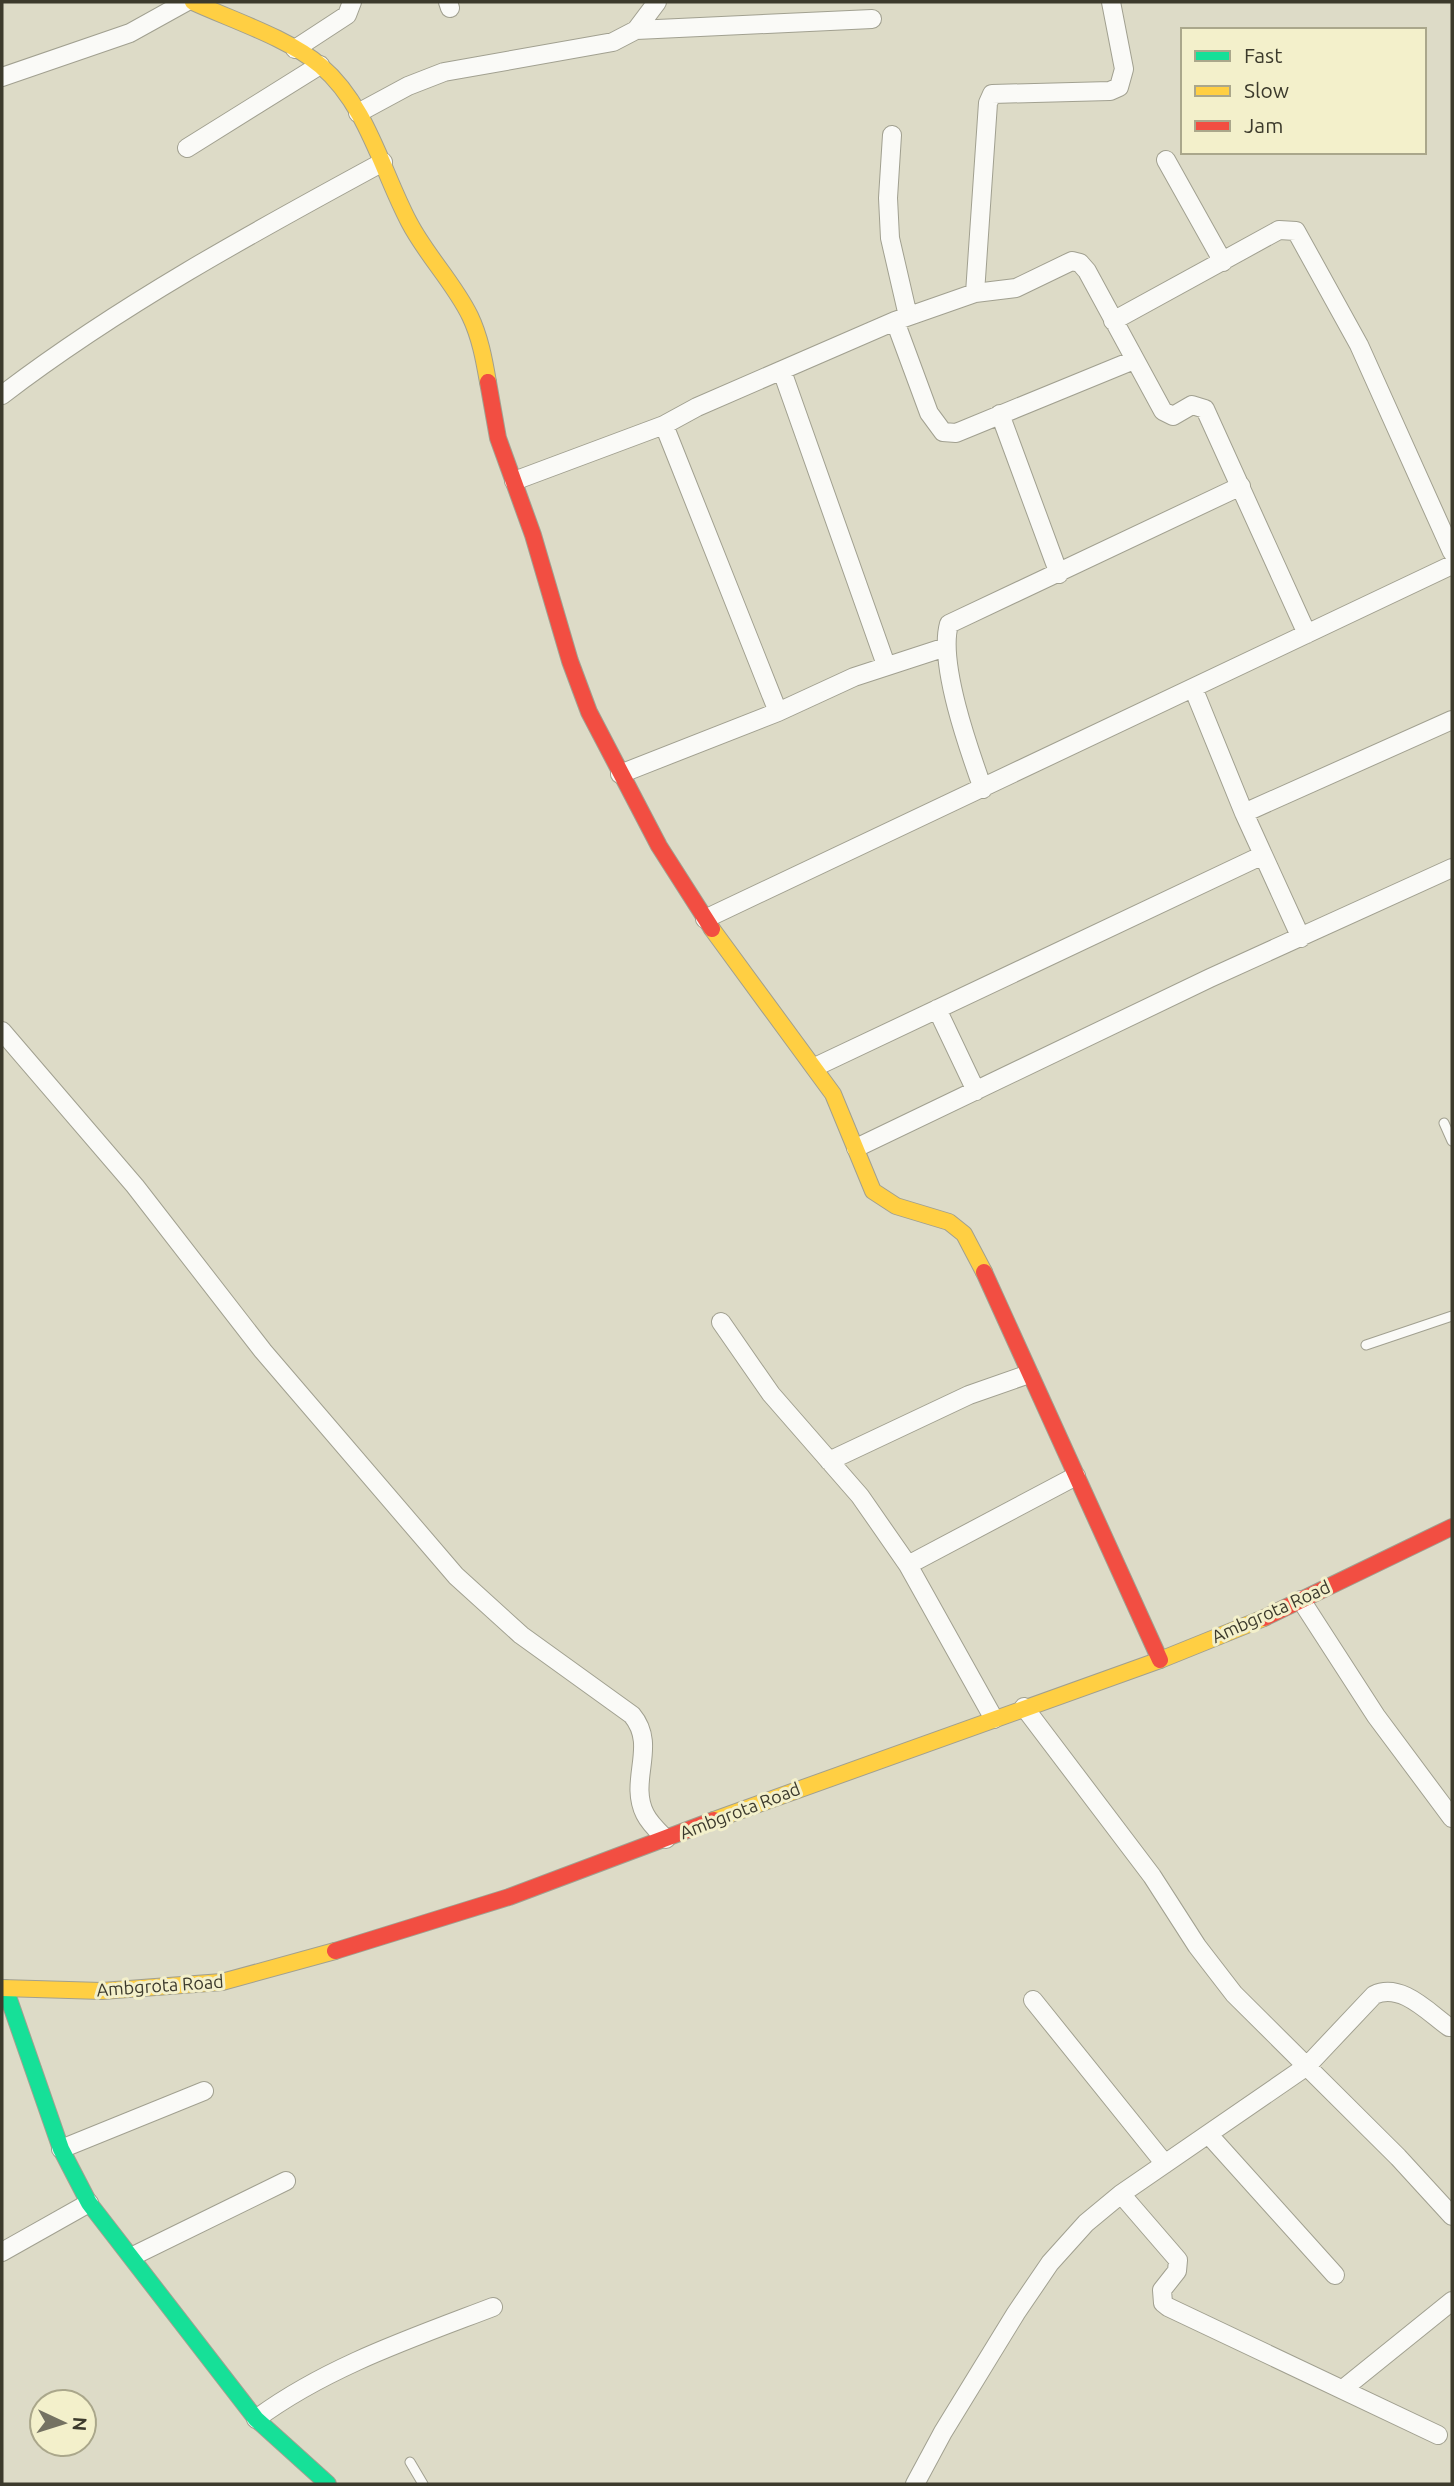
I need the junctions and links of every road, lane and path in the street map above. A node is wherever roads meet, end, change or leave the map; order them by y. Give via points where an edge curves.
1 (186, 2) edge
2 (194, 2) edge
3 (352, 2) edge
4 (657, 2) edge
5 (1111, 2) edge
6 (872, 19) dead end
7 (636, 30) junction
8 (295, 49) junction
9 (320, 65) junction
10 (2, 77) edge
11 (358, 113) junction
12 (892, 135) dead end
13 (187, 148) dead end
14 (1166, 160) dead end
15 (383, 162) junction
16 (1223, 262) junction
17 (975, 293) junction
18 (901, 318) junction
19 (1113, 321) junction
20 (1134, 359) junction
21 (782, 371) junction
22 (2, 395) edge
23 (1000, 414) junction
24 (664, 425) junction
25 (514, 481) junction
26 (1241, 486) junction
27 (1452, 552) edge
28 (1452, 565) edge
29 (1059, 574) junction
30 (1307, 635) junction
31 (946, 647) junction
32 (886, 666) junction
33 (1194, 690) junction
34 (778, 712) junction
35 (1452, 720) edge
36 (620, 774) junction
37 (983, 789) junction
38 (1244, 813) junction
39 (1263, 855) junction
40 (1452, 868) edge
41 (705, 919) junction
42 (1301, 938) junction
43 (937, 1009) junction
44 (2, 1031) edge
45 (815, 1067) junction
46 (976, 1091) junction
47 (1444, 1123) dead end
48 (1452, 1141) edge
49 (856, 1149) junction
50 (1452, 1316) edge
51 (722, 1322) dead end
52 (1366, 1345) dead end
53 (1029, 1374) junction
54 (829, 1461) junction
55 (1076, 1476) junction
56 (1452, 1527) edge
57 (908, 1564) junction
58 (1301, 1600) junction
59 (1160, 1660) junction
60 (1024, 1707) junction
61 (994, 1718) junction
62 (1452, 1818) edge
63 (666, 1839) junction
64 (3, 1988) edge
65 (1033, 2000) dead end
66 (1449, 2026) dead end
67 (1307, 2066) junction
68 (204, 2091) dead end
69 (1209, 2135) junction
70 (61, 2149) junction
71 (1165, 2164) junction
72 (286, 2181) dead end
73 (1121, 2194) junction
74 (89, 2203) junction
75 (1449, 2204) edge
76 (2, 2252) edge
77 (133, 2256) junction
78 (1335, 2275) dead end
79 (1452, 2301) edge
80 (493, 2306) dead end
81 (1343, 2389) junction
82 (256, 2418) junction
83 (1438, 2435) dead end
84 (410, 2462) dead end
85 (328, 2484) edge
86 (423, 2484) edge
87 (915, 2484) edge

1 - 10 street via 130,33
2 - 8 street
3 - 8 street via 347,15
4 - 7 street
5 - 17 street via 1124,69 1119,87 992,94
6 - 7 street
7 - 11 street via 613,42 444,72
8 - 9 street
9 - 11 street via 343,88
9 - 13 street
11 - 15 street
12 - 18 street via 888,198
14 - 16 street
15 - 22 street via 112,318
15 - 25 street via 409,223 469,314 482,346 498,438
16 - 19 street
16 - 27 street via 1279,230 1302,236 1359,345
17 - 18 street
17 - 19 street via 1016,288 1072,261 1087,271
18 - 21 street
18 - 23 street via 935,425 943,432 956,433
19 - 20 street
20 - 23 street
20 - 26 street via 1167,416 1192,405 1205,409
21 - 24 street
21 - 32 street
23 - 29 street
24 - 25 street
24 - 34 street
25 - 36 street via 570,661
26 - 29 street
26 - 30 street
28 - 30 street
29 - 31 street via 957,618 950,624
30 - 33 street
31 - 32 street
31 - 37 street
32 - 34 street
33 - 37 street
33 - 38 street
34 - 36 street
35 - 38 street
36 - 41 street
37 - 41 street
38 - 39 street
39 - 42 street
39 - 43 street
40 - 42 street
41 - 45 street
42 - 46 street
43 - 45 street
43 - 46 street
44 - 63 street via 135,1186 263,1351 456,1576 521,1635 632,1715 645,1735 640,1782 644,1812
45 - 49 street via 842,1112
46 - 49 street
47 - 48 lane
49 - 53 street via 866,1178 883,1199 949,1222 964,1234
50 - 52 lane
51 - 54 street via 771,1394
53 - 54 street via 969,1395
53 - 55 street
54 - 57 street
55 - 57 street
55 - 59 street
56 - 58 street, Ambgrota Road
57 - 61 street
58 - 59 street, Ambgrota Road
58 - 62 street via 1376,1716
59 - 60 street, Ambgrota Road
60 - 61 street, Ambgrota Road
60 - 67 street via 1234,1994
61 - 63 street, Ambgrota Road
63 - 64 street, Ambgrota Road via 509,1897 243,1978 196,1986 84,1992
64 - 70 street
65 - 71 street
66 - 67 street via 1403,1994 1383,1990
67 - 69 street
67 - 75 street
68 - 70 street
69 - 71 street
69 - 78 street
70 - 74 street
71 - 73 street
72 - 77 street
73 - 81 street via 1178,2260 1177,2271 1162,2290 1163,2303
73 - 87 street via 1086,2223 1050,2263 955,2411
74 - 76 street
74 - 77 street
77 - 82 street
79 - 81 street
80 - 82 street via 389,2347 304,2388
81 - 83 street
82 - 85 street
84 - 86 lane

